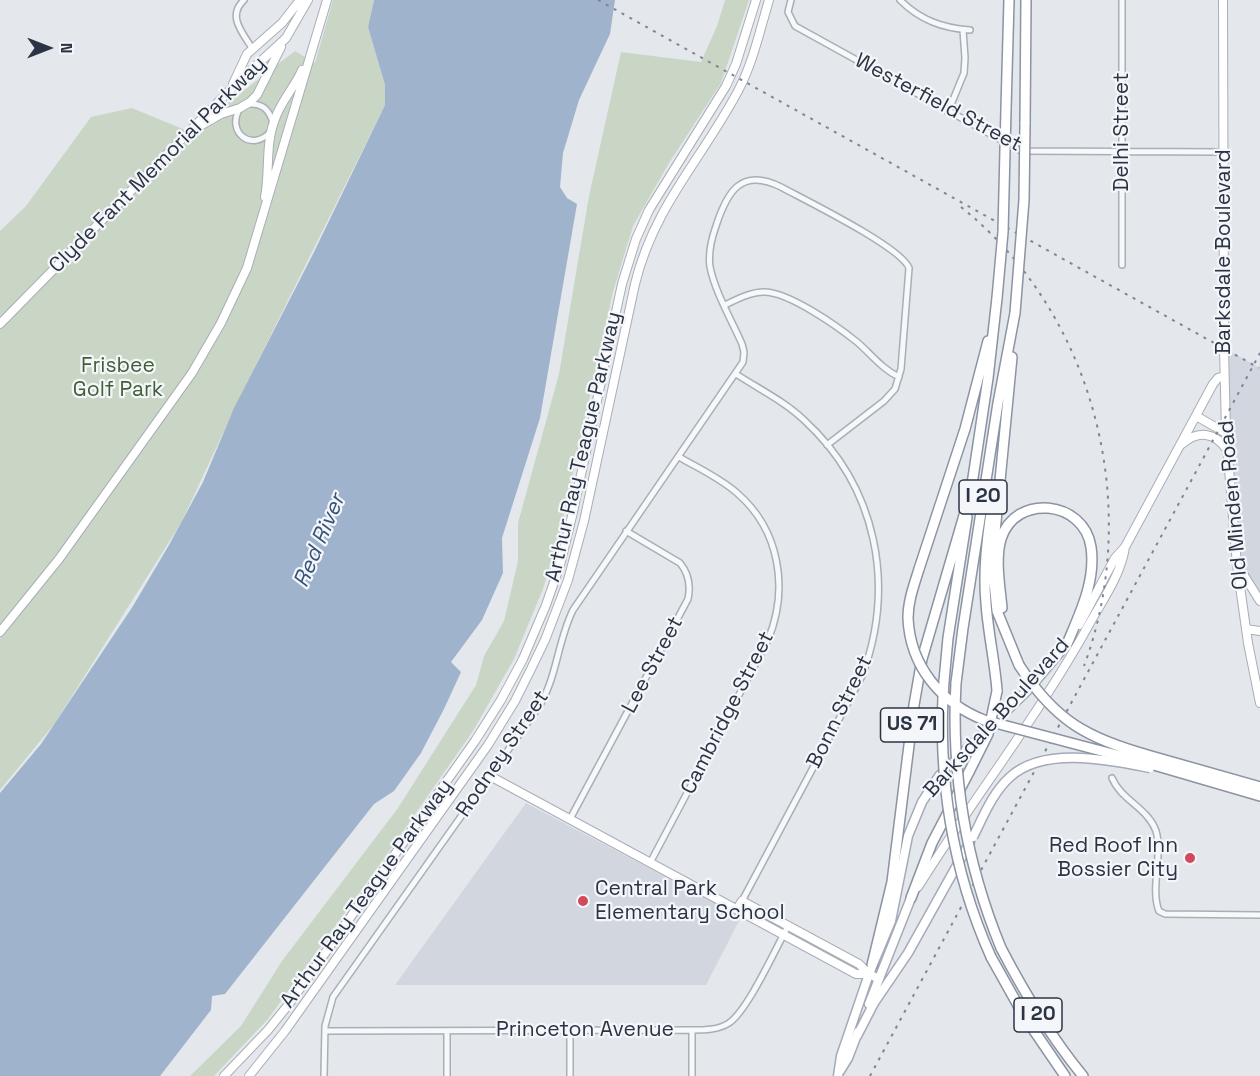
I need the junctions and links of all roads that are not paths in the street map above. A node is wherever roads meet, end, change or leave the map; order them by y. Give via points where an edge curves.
1 (244, 0) edge
2 (300, 0) edge
3 (308, 0) edge
4 (327, 0) edge
5 (756, 0) edge
6 (770, 0) edge
7 (791, 0) edge
8 (900, 0) edge
9 (1003, 0) edge
10 (1009, 0) edge
11 (1026, 0) edge
12 (1031, 0) edge
13 (1122, 0) edge
14 (1223, 0) edge
15 (321, 20) junction
16 (1025, 24) junction
17 (286, 38) junction
18 (252, 48) junction
19 (1007, 55) junction
20 (227, 93) junction
21 (248, 104) junction
22 (240, 108) junction
23 (948, 112) junction
24 (272, 127) junction
25 (190, 132) junction
26 (1122, 152) junction
27 (1223, 152) junction
28 (257, 237) junction
29 (1122, 265) dead end
30 (725, 305) junction
31 (996, 309) junction
32 (1015, 312) junction
33 (0, 324) edge
34 (736, 374) junction
35 (1224, 376) junction
36 (900, 377) junction
37 (1196, 416) junction
38 (1226, 433) junction
39 (827, 445) junction
40 (1003, 447) junction
41 (1179, 447) junction
42 (1227, 450) junction
43 (679, 457) junction
44 (972, 488) junction
45 (627, 531) junction
46 (1125, 547) junction
47 (1237, 565) junction
48 (1260, 601) edge
49 (1246, 629) junction
50 (1005, 631) junction
51 (1260, 631) edge
52 (0, 632) edge
53 (1066, 644) junction
54 (1259, 690) edge
55 (1260, 704) edge
56 (1149, 762) junction
57 (490, 776) junction
58 (1112, 777) dead end
59 (1260, 779) edge
60 (1246, 782) junction
61 (1260, 787) edge
62 (1260, 796) edge
63 (570, 819) junction
64 (650, 862) junction
65 (911, 898) junction
66 (742, 901) junction
67 (737, 909) junction
68 (1260, 915) edge
69 (788, 926) junction
70 (783, 935) junction
71 (870, 969) junction
72 (879, 979) junction
73 (888, 983) junction
74 (570, 1030) junction
75 (692, 1030) junction
76 (324, 1031) junction
77 (447, 1031) junction
78 (857, 1036) junction
79 (839, 1073) edge
80 (224, 1076) edge
81 (249, 1076) edge
82 (324, 1076) edge
83 (447, 1076) edge
84 (570, 1076) edge
85 (692, 1076) edge
86 (1065, 1076) edge
87 (1083, 1076) edge

1 - 18 street via 237,8 237,22
2 - 18 main road via 282,23
3 - 17 main road, Clyde Fant Memorial Parkway
4 - 15 main road
5 - 80 main road, Arthur Ray Teague Parkway via 726,86 653,203 630,255 565,547 546,606 516,674 475,741 302,986 268,1030
6 - 81 main road, Arthur Ray Teague Parkway via 739,89 664,209 647,245 635,284 578,548 531,669 488,745 285,1032
7 - 23 street, Westerfield Street via 788,12 795,26
8 - 23 street via 932,23 967,30 964,69
9 - 19 highway
10 - 19 highway, I 20
11 - 16 highway, I 20
12 - 16 highway
13 - 26 street, Delhi Street
14 - 27 main road, Barksdale Boulevard
15 - 24 main road via 299,78
15 - 28 main road
16 - 32 highway, I 20, bridge via 1024,209
17 - 20 main road, Clyde Fant Memorial Parkway
17 - 21 main road via 257,95
18 - 20 main road
19 - 31 highway, I 20, bridge via 1003,232
20 - 25 main road, Clyde Fant Memorial Parkway
21 - 22 main road
21 - 24 street via 266,108
22 - 24 street via 235,122 238,133 248,140 260,140
22 - 25 main road
23 - 26 street, Westerfield Street via 1021,151
24 - 28 main road
25 - 33 main road, Clyde Fant Memorial Parkway
26 - 27 street, Westerfield Street
26 - 29 street, Delhi Street
27 - 35 main road, Barksdale Boulevard
28 - 52 main road via 243,279 204,355 59,560
30 - 34 street via 744,352
30 - 36 street via 760,292 787,297 842,331
30 - 36 street via 709,254 724,202 745,182 773,183 872,238 907,264
31 - 44 highway, I 20
31 - 56 highway, bridge via 965,429 909,606 910,633 919,663 940,694 968,714
32 - 40 highway, US 71
32 - 87 highway, I 20, bridge via 956,683 955,752 964,824 978,885 1001,948 1035,1011
34 - 39 street, Bonn Street via 785,405
34 - 43 street, Rodney Street
35 - 37 main road, Barksdale Boulevard via 1213,384
35 - 38 main road, Old Minden Road
36 - 39 street via 890,394
37 - 38 main road
37 - 41 main road, Barksdale Boulevard
38 - 42 main road, Old Minden Road
39 - 66 street, Bonn Street via 858,493 873,536 879,589 874,638 854,693
40 - 50 highway via 992,563 997,611
40 - 65 highway, US 71, bridge via 984,570 997,691 988,734 932,843
41 - 42 main road via 1193,436 1208,434
41 - 46 main road, Barksdale Boulevard
42 - 47 main road, Old Minden Road
43 - 45 street, Rodney Street
43 - 64 street, Cambridge Street via 727,485 758,517 776,554 780,592 768,640
44 - 71 highway, US 71 via 922,659 892,882
44 - 86 highway, I 20, bridge via 944,681 943,750 948,804 961,872 982,937 1029,1024
45 - 57 street, Rodney Street via 570,616 543,700
45 - 63 street, Lee Street via 680,563 690,583 688,599
46 - 53 main road, Barksdale Boulevard
46 - 65 main road, Barksdale Boulevard via 1119,568 1062,672
47 - 48 main road
47 - 49 main road, Old Minden Road
49 - 51 main road
49 - 54 main road, Old Minden Road
50 - 53 highway via 999,560 1002,538 1006,528 1024,512 1050,507 1074,516 1086,531 1091,548 1088,590
50 - 56 highway, bridge via 1019,665 1048,703 1078,729
53 - 71 main road, Barksdale Boulevard via 1029,689 939,776 922,802 908,836 891,921
54 - 55 main road, Old Minden Road
56 - 60 highway
56 - 62 highway
56 - 73 main road, bridge via 1058,759 1031,764 1010,777
57 - 63 main road
57 - 76 street, Rodney Street via 337,990 328,1008
58 - 68 street via 1118,790 1150,819 1156,833 1160,911
59 - 60 highway
60 - 61 highway
63 - 64 main road
64 - 67 main road
65 - 72 main road, Barksdale Boulevard / US 71
66 - 67 main road, Bonn Street
66 - 69 main road
67 - 70 main road
69 - 70 street, Princeton Avenue
69 - 71 main road
70 - 71 main road via 856,974
70 - 75 street, Princeton Avenue via 736,1017 717,1028
71 - 72 main road
71 - 79 main road, Barksdale Boulevard / US 71
72 - 73 street
72 - 78 main road, Barksdale Boulevard / US 71
73 - 78 main road
74 - 75 street, Princeton Avenue
74 - 77 street, Princeton Avenue
74 - 84 street
75 - 85 street
76 - 77 street, Princeton Avenue
76 - 82 street, Rodney Street
77 - 83 street
78 - 79 main road, Barksdale Boulevard / US 71

